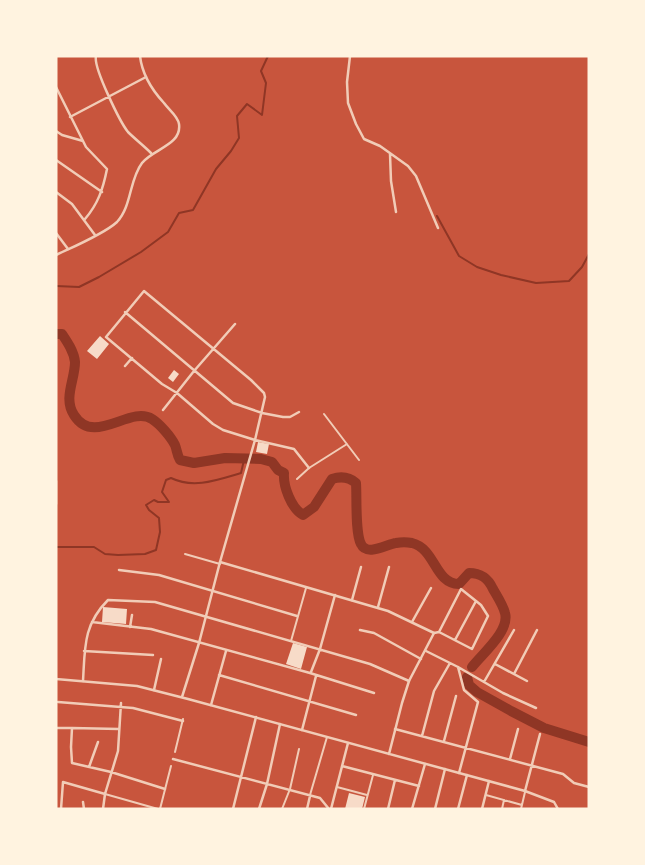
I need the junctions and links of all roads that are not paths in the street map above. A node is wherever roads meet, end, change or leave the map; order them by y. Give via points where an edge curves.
1 (96, 56) edge
2 (140, 56) edge
3 (350, 56) edge
4 (146, 77) junction
5 (56, 87) edge
6 (110, 96) junction
7 (70, 117) junction
8 (56, 131) edge
9 (83, 141) junction
10 (151, 153) junction
11 (390, 154) junction
12 (56, 160) edge
13 (56, 192) edge
14 (102, 192) junction
15 (396, 212) dead end
16 (85, 219) junction
17 (438, 228) dead end
18 (56, 233) edge
19 (95, 235) junction
20 (68, 249) junction
21 (56, 255) edge
22 (126, 312) junction
23 (235, 324) dead end
24 (213, 348) junction
25 (132, 358) junction
26 (125, 366) dead end
27 (194, 371) junction
28 (177, 393) junction
29 (162, 410) dead end
30 (299, 412) dead end
31 (262, 413) junction
32 (324, 414) dead end
33 (255, 440) junction
34 (347, 444) junction
35 (359, 460) dead end
36 (309, 468) junction
37 (297, 479) dead end
38 (56, 480) edge
39 (56, 504) edge
40 (185, 554) dead end
41 (220, 563) junction
42 (361, 566) dead end
43 (389, 567) dead end
44 (119, 570) dead end
45 (306, 586) junction
46 (431, 588) dead end
47 (213, 591) junction
48 (335, 595) junction
49 (352, 600) junction
50 (476, 601) junction
51 (378, 608) junction
52 (132, 615) dead end
53 (297, 616) junction
54 (205, 617) junction
55 (92, 622) junction
56 (412, 622) junction
57 (130, 626) junction
58 (360, 630) dead end
59 (514, 630) dead end
60 (537, 630) dead end
61 (439, 632) junction
62 (434, 633) junction
63 (455, 640) junction
64 (291, 641) junction
65 (199, 643) junction
66 (320, 649) junction
67 (84, 651) junction
68 (227, 651) junction
69 (426, 651) junction
70 (153, 655) dead end
71 (161, 659) dead end
72 (421, 659) junction
73 (450, 663) junction
74 (495, 664) junction
75 (458, 667) junction
76 (310, 673) junction
77 (514, 674) junction
78 (316, 675) junction
79 (219, 676) junction
80 (56, 679) edge
81 (83, 681) junction
82 (410, 681) junction
83 (527, 681) dead end
84 (484, 682) junction
85 (154, 690) junction
86 (374, 693) dead end
87 (456, 696) dead end
88 (182, 697) junction
89 (58, 702) dead end
90 (310, 702) junction
91 (121, 705) junction
92 (211, 705) junction
93 (536, 708) dead end
94 (356, 715) dead end
95 (256, 717) junction
96 (183, 720) joint
97 (280, 724) junction
98 (56, 728) edge
99 (72, 728) junction
100 (395, 728) junction
101 (119, 729) junction
102 (518, 729) dead end
103 (302, 730) junction
104 (540, 734) dead end
105 (422, 736) junction
106 (327, 737) junction
107 (444, 741) junction
108 (98, 742) dead end
109 (348, 743) junction
110 (465, 748) junction
111 (299, 750) dead end
112 (175, 752) dead end
113 (389, 754) junction
114 (173, 759) dead end
115 (509, 760) junction
116 (425, 764) junction
117 (171, 766) dead end
118 (342, 766) junction
119 (532, 766) junction
120 (89, 767) junction
121 (446, 769) junction
122 (111, 772) junction
123 (458, 773) junction
124 (373, 774) junction
125 (467, 775) junction
126 (241, 777) junction
127 (395, 780) junction
128 (489, 781) junction
129 (267, 784) junction
130 (419, 786) junction
131 (337, 787) junction
132 (589, 788) edge
133 (165, 789) junction
134 (290, 789) junction
135 (525, 791) junction
136 (105, 794) junction
137 (310, 795) junction
138 (367, 795) junction
139 (486, 795) junction
140 (504, 800) junction
141 (83, 802) dead end
142 (522, 805) junction
143 (61, 809) edge
144 (84, 809) edge
145 (103, 809) edge
146 (159, 809) edge
147 (233, 809) edge
148 (259, 809) edge
149 (282, 809) edge
150 (307, 809) edge
151 (330, 809) edge
152 (364, 809) edge
153 (388, 809) edge
154 (412, 809) edge
155 (436, 809) edge
156 (458, 809) edge
157 (482, 809) edge
158 (502, 809) edge
159 (521, 809) edge
160 (558, 809) edge

1 - 6 street via 98,73
2 - 4 street
3 - 11 street via 348,103 364,139
4 - 6 street
4 - 10 street via 162,102 178,118 180,128 174,141
5 - 7 street
6 - 7 street
6 - 10 street via 127,131
7 - 9 street
8 - 9 street
9 - 14 street via 107,169
10 - 19 street via 138,169 120,217
11 - 15 street
11 - 17 street via 416,176
12 - 14 street
13 - 16 street
14 - 16 street via 95,208
16 - 19 street
18 - 20 street
19 - 20 street
20 - 21 street
22 - 24 street via 144,291
22 - 25 street via 106,337
22 - 27 street
23 - 24 street
24 - 27 street
24 - 31 street via 264,394
25 - 26 street
25 - 28 street
27 - 28 street
27 - 31 street via 233,403
28 - 29 street
28 - 33 street via 213,424
30 - 31 street via 290,417
31 - 33 street
32 - 34 street
33 - 36 street via 294,449
33 - 41 street
34 - 35 street
34 - 36 street
36 - 37 street
38 - 39 street
40 - 41 street
41 - 45 street
41 - 47 street
42 - 49 street
43 - 51 street
44 - 47 street via 159,575
45 - 48 street
45 - 53 street
46 - 56 street
47 - 53 street
47 - 54 street
48 - 49 street
48 - 66 street
49 - 51 street
50 - 61 street via 461,589
50 - 63 street
50 - 63 street via 488,616 473,649
51 - 56 street
52 - 57 street
53 - 64 street
54 - 55 street via 155,602 108,600
54 - 64 street
54 - 65 street
55 - 57 street
55 - 67 street
56 - 62 street
57 - 65 street
58 - 72 street via 380,636
59 - 74 street
60 - 77 street
61 - 62 street
61 - 63 street
62 - 69 street
64 - 66 street
65 - 68 street
65 - 88 street
66 - 76 street
66 - 82 street via 370,664
67 - 70 street
67 - 81 street
68 - 76 street
68 - 79 street
69 - 72 street
69 - 73 street
71 - 85 street
72 - 82 street
73 - 75 street
73 - 105 street via 434,691
74 - 77 street
74 - 84 street
75 - 84 street
75 - 110 street via 464,690 478,702
76 - 78 street
77 - 83 street
78 - 86 street
78 - 90 street
79 - 90 street
79 - 92 street
80 - 81 street
81 - 85 street
82 - 100 street
84 - 93 street
85 - 88 street
87 - 107 street
88 - 92 street
89 - 91 street
90 - 94 street
90 - 103 street
91 - 96 street
91 - 101 street
92 - 95 street
95 - 97 street
95 - 126 street
96 - 112 street
97 - 103 street
97 - 129 street
98 - 99 street
99 - 101 street
99 - 120 street via 72,763
100 - 105 street
100 - 113 street
101 - 122 street via 118,750
102 - 115 street
103 - 106 street
104 - 119 street
105 - 107 street
106 - 109 street
106 - 137 street
107 - 110 street
108 - 120 street
109 - 113 street
109 - 118 street
110 - 115 street
110 - 123 street
111 - 134 street
113 - 116 street
114 - 126 street
115 - 119 street
116 - 121 street
116 - 130 street
117 - 133 street
118 - 124 street
118 - 131 street
119 - 132 street via 563,774 574,783
119 - 135 street
120 - 122 street
121 - 123 street
121 - 155 street
122 - 133 street
122 - 136 street
123 - 125 street
124 - 127 street
124 - 138 street
125 - 128 street
125 - 156 street
126 - 129 street
126 - 147 street
127 - 130 street
127 - 153 street
128 - 135 street
128 - 139 street
129 - 134 street
129 - 148 street
130 - 154 street
131 - 138 street
131 - 151 street
133 - 146 street
134 - 137 street
134 - 149 street
135 - 142 street
135 - 160 street via 554,802
136 - 143 street via 63,782
136 - 145 street
136 - 146 street
137 - 150 street
137 - 151 street via 323,800
138 - 152 street
139 - 140 street
139 - 157 street
140 - 142 street
140 - 158 street
141 - 144 street
142 - 159 street

